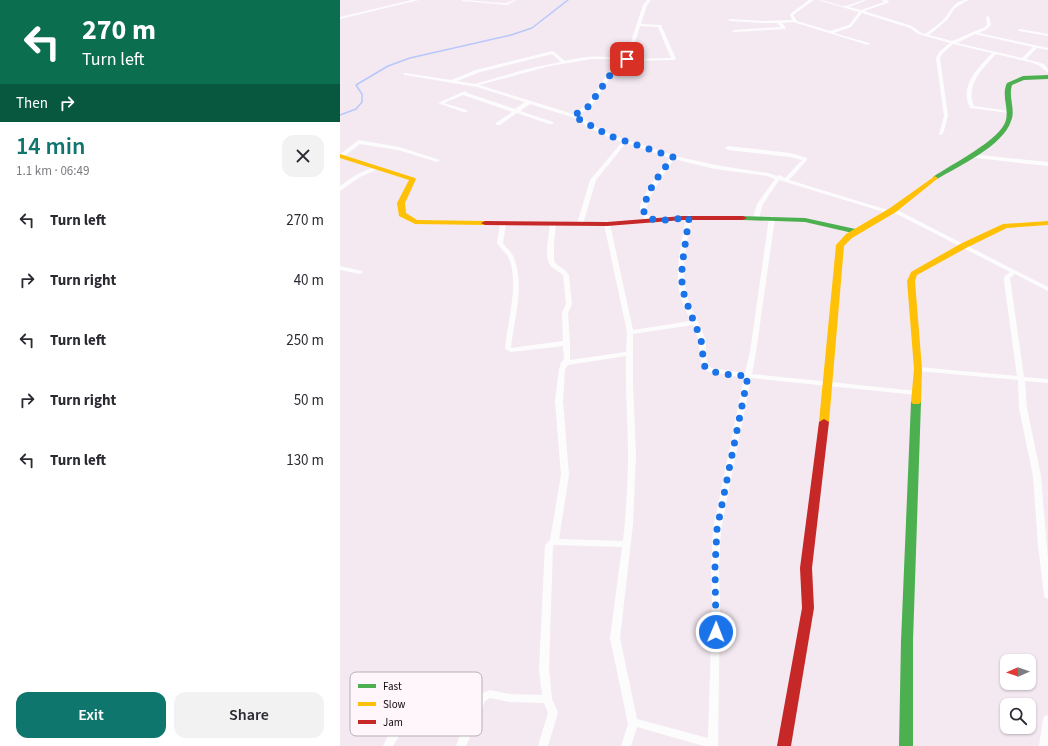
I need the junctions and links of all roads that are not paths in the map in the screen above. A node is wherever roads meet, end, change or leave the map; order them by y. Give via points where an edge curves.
1 (417, 0) edge
2 (463, 0) edge
3 (515, 0) edge
4 (649, 0) edge
5 (812, 0) edge
6 (820, 0) edge
7 (864, 0) edge
8 (884, 0) edge
9 (966, 0) edge
10 (498, 1) edge
11 (845, 7) junction
12 (860, 12) junction
13 (875, 16) junction
14 (988, 16) dead end
15 (340, 18) edge
16 (855, 19) junction
17 (730, 20) dead end
18 (793, 21) junction
19 (778, 22) junction
20 (640, 25) junction
21 (1020, 30) dead end
22 (734, 31) dead end
23 (832, 32) junction
24 (975, 33) junction
25 (926, 35) junction
26 (1048, 35) edge
27 (952, 43) junction
28 (868, 44) dead end
29 (1036, 47) junction
30 (1048, 49) edge
31 (995, 53) junction
32 (1023, 59) junction
33 (621, 60) junction
34 (563, 61) junction
35 (1048, 72) edge
36 (406, 74) dead end
37 (1048, 77) edge
38 (453, 81) junction
39 (476, 85) junction
40 (462, 93) junction
41 (529, 102) junction
42 (465, 111) dead end
43 (517, 111) junction
44 (1009, 112) junction
45 (573, 116) junction
46 (551, 123) dead end
47 (498, 124) dead end
48 (941, 134) dead end
49 (624, 142) junction
50 (728, 148) dead end
51 (341, 156) edge
52 (970, 156) junction
53 (673, 157) junction
54 (437, 160) dead end
55 (1048, 164) edge
56 (376, 168) junction
57 (779, 178) junction
58 (786, 180) junction
59 (340, 189) edge
60 (891, 211) junction
61 (689, 218) junction
62 (756, 218) junction
63 (772, 218) junction
64 (654, 220) junction
65 (1048, 223) edge
66 (503, 224) junction
67 (553, 224) junction
68 (580, 224) junction
69 (607, 224) junction
70 (857, 232) junction
71 (965, 245) junction
72 (340, 268) edge
73 (360, 272) dead end
74 (1014, 272) junction
75 (1048, 289) edge
76 (694, 322) junction
77 (630, 332) junction
78 (567, 343) junction
79 (630, 353) junction
80 (564, 363) junction
81 (918, 369) junction
82 (748, 376) junction
83 (1021, 378) junction
84 (1048, 381) edge
85 (829, 383) junction
86 (917, 393) junction
87 (554, 542) junction
88 (627, 544) junction
89 (1048, 596) edge
90 (482, 697) edge
91 (547, 699) junction
92 (1048, 719) edge
93 (633, 724) junction
94 (393, 736) edge
95 (465, 736) edge
96 (713, 745) edge
97 (388, 746) edge
98 (461, 746) edge
99 (543, 746) edge
100 (626, 746) edge
101 (784, 746) edge
102 (906, 746) edge
103 (1044, 746) edge

1 - 15 street
2 - 10 street
3 - 10 street via 507,4
4 - 20 street via 645,5
5 - 18 street via 791,15
6 - 11 street
7 - 11 street
8 - 12 street via 887,2
9 - 25 street via 953,7 946,20
11 - 12 street
12 - 13 street
12 - 16 street
13 - 16 street
13 - 25 street via 906,25
14 - 24 street via 988,25
16 - 23 street via 848,27
17 - 19 street
18 - 19 street
18 - 23 street
19 - 22 street via 784,28
20 - 33 street via 634,42
20 - 33 street via 660,26 674,58
21 - 26 street
23 - 28 street
24 - 27 street
24 - 29 street
25 - 27 street
27 - 31 street
27 - 48 street via 938,58 946,116
29 - 30 street
29 - 32 street
31 - 32 street
31 - 44 street via 973,80 970,103 972,107
32 - 35 street via 1038,63
33 - 34 street
33 - 45 street via 589,106
34 - 38 street via 552,52 478,71
34 - 39 street
36 - 38 street
37 - 44 street via 1023,78 1009,84 1006,91
38 - 39 street
39 - 40 street
39 - 41 street
40 - 42 street via 440,102
40 - 43 street
41 - 43 street
41 - 45 street
43 - 46 street
43 - 47 street
44 - 52 street via 1007,125 1001,133
45 - 49 street
49 - 53 street
49 - 68 street via 593,180
50 - 58 street via 805,159
51 - 54 street via 359,142 399,149
51 - 56 street
52 - 55 street
52 - 60 street
53 - 57 street
53 - 64 street via 650,191 645,204 644,214 648,219
56 - 59 street via 358,176
56 - 66 street via 413,179 400,207 405,219 423,223
57 - 58 street
57 - 62 street via 760,204
58 - 60 street
60 - 70 street
60 - 71 street
61 - 62 street
61 - 64 street
61 - 76 street via 682,266 682,288
62 - 63 street
63 - 70 street via 805,220
63 - 82 street
64 - 69 street
65 - 71 street via 1006,226
66 - 67 street
66 - 78 street via 500,243 512,260 517,289 508,348 511,350
67 - 68 street
67 - 78 street via 551,260 554,266 564,272 567,279
68 - 69 street
69 - 77 street
70 - 85 street via 842,242 838,250
71 - 74 street
71 - 81 street via 918,270 912,277 912,309
72 - 73 street
74 - 75 street
74 - 83 street via 1007,277 1007,282
76 - 77 street
76 - 82 street via 701,339 706,368
77 - 79 street
78 - 80 street via 567,359
79 - 80 street
79 - 88 street via 632,455
80 - 87 street via 559,401 565,475
81 - 83 street
81 - 86 street
82 - 85 street
82 - 96 street via 715,548
83 - 84 street
83 - 89 street via 1023,408 1037,476
85 - 86 street
85 - 101 street via 808,551 808,608
86 - 102 street via 907,641
87 - 88 street
87 - 91 street via 549,546 546,577 544,669
88 - 93 street via 616,638
90 - 91 street via 490,694 509,698
91 - 99 street via 553,713
92 - 103 street
93 - 96 street via 641,724
93 - 100 street
94 - 97 street
95 - 98 street

